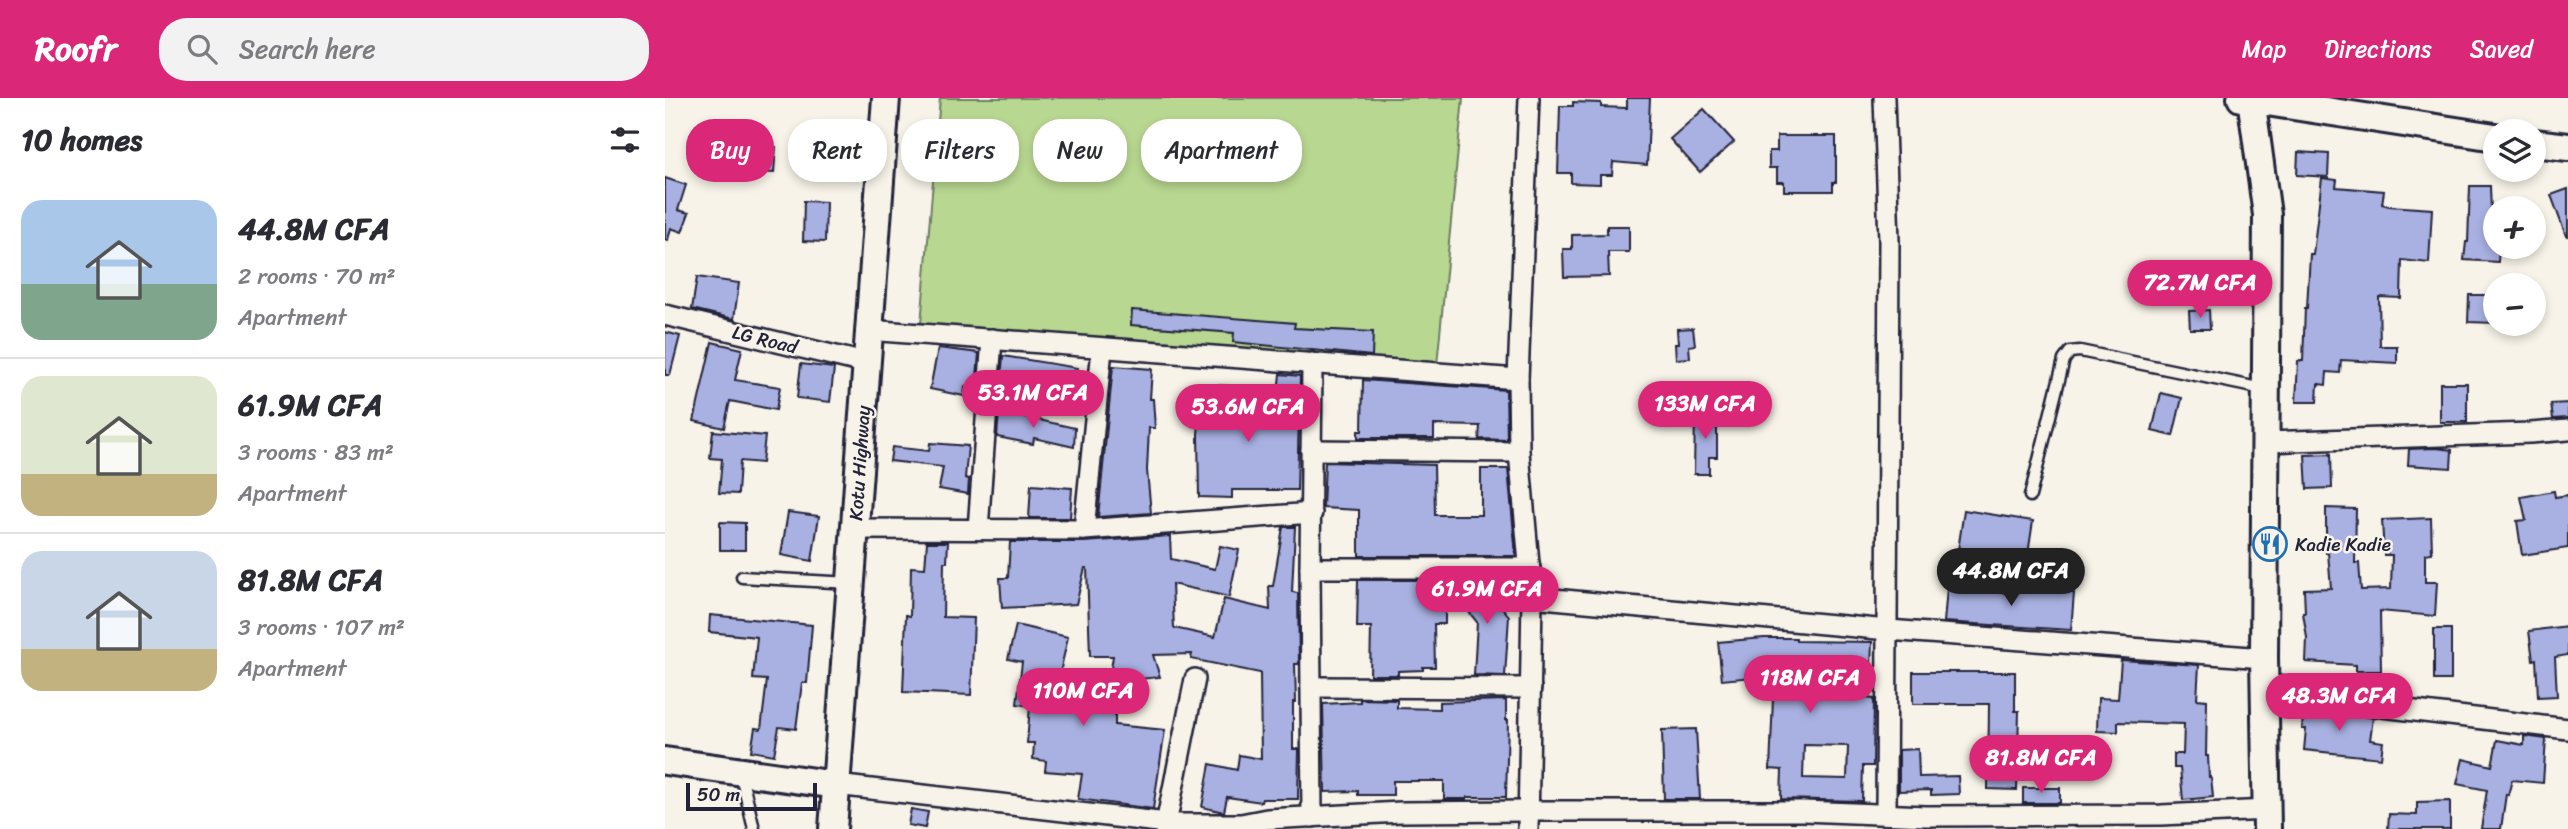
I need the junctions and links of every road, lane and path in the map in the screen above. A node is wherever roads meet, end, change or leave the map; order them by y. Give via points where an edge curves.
1 (886, 98) edge
2 (1529, 98) edge
3 (1884, 98) edge
4 (2248, 99) edge
5 (2483, 135) edge
6 (2546, 144) edge
7 (2568, 147) edge
8 (665, 315) edge
9 (868, 330) junction
10 (992, 339) junction
11 (1102, 349) junction
12 (865, 363) junction
13 (1312, 363) junction
14 (1518, 379) junction
15 (2267, 389) junction
16 (2568, 430) edge
17 (2266, 442) junction
18 (1311, 450) junction
19 (1519, 452) junction
20 (2030, 496) dead end
21 (1312, 513) junction
22 (855, 529) junction
23 (978, 529) junction
24 (1084, 530) junction
25 (1310, 568) junction
26 (1530, 568) junction
27 (742, 577) dead end
28 (851, 583) junction
29 (1532, 597) junction
30 (1888, 630) junction
31 (2264, 670) junction
32 (1195, 679) dead end
33 (1311, 687) junction
34 (1531, 688) junction
35 (2568, 729) edge
36 (665, 761) edge
37 (740, 772) junction
38 (836, 785) junction
39 (1886, 814) junction
40 (1313, 817) junction
41 (2267, 819) edge
42 (1528, 820) edge
43 (1803, 820) edge
44 (1401, 821) edge
45 (1926, 822) edge
46 (2043, 822) edge
47 (2161, 822) edge
48 (1165, 825) edge
49 (754, 829) edge
50 (833, 829) edge

1 - 9 street, Kotu Highway
2 - 14 street
3 - 30 street via 1889,241
4 - 5 street
4 - 15 street via 2267,215
6 - 7 street
8 - 12 street, LG Road
9 - 10 street
9 - 12 street, Kotu Highway
10 - 11 street
10 - 23 street
11 - 13 street
11 - 24 street
12 - 22 street, Kotu Highway
13 - 14 street
13 - 18 street
14 - 19 street
15 - 17 street
15 - 20 lane via 2070,352 2064,360
16 - 17 street
17 - 31 street
18 - 19 street
18 - 21 street
19 - 26 street
21 - 24 street
21 - 25 street
22 - 23 street
22 - 28 street, Kotu Highway
23 - 24 street
25 - 26 street
25 - 33 street
26 - 29 street
27 - 28 lane
28 - 38 street, Kotu Highway
29 - 30 street
29 - 34 street
30 - 31 street
30 - 39 street
31 - 35 street via 2373,706
31 - 41 street
32 - 48 street
33 - 34 street
33 - 40 street
34 - 42 street
36 - 37 street
37 - 38 street
37 - 49 lane
38 - 48 street
38 - 50 street, Kotu Highway
39 - 43 street
39 - 45 street
40 - 44 street
40 - 48 street
41 - 47 street
42 - 43 street
42 - 44 street
45 - 46 street
46 - 47 street

